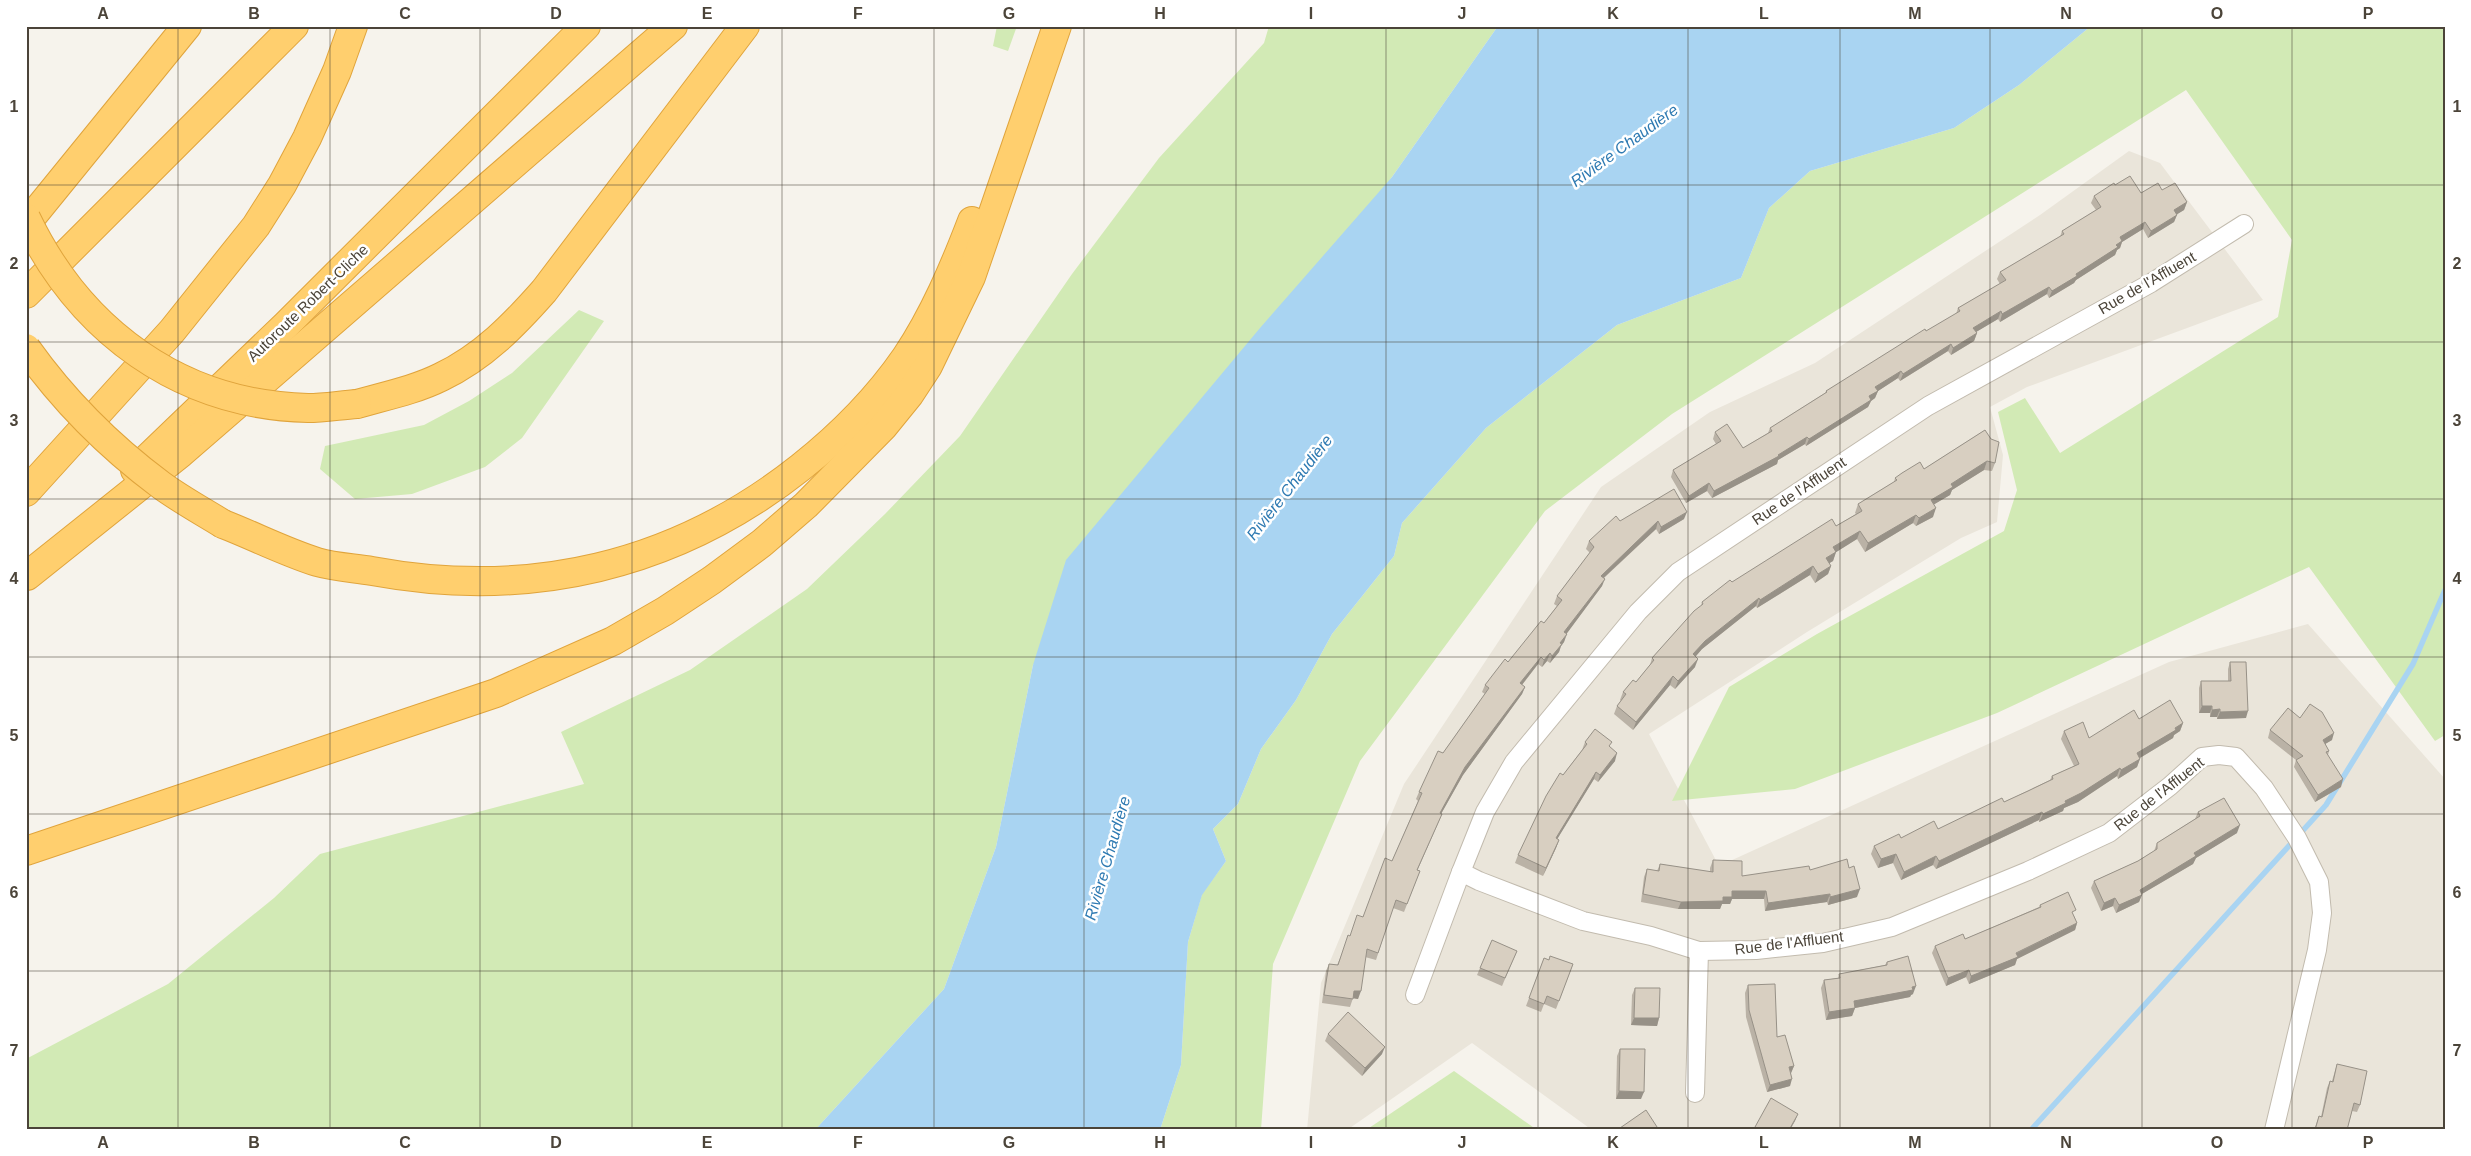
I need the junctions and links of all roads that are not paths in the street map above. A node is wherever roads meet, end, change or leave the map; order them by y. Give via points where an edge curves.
1 (187, 26) edge
2 (294, 26) edge
3 (353, 26) edge
4 (586, 26) edge
5 (674, 26) edge
6 (745, 26) edge
7 (1049, 26) edge
8 (1057, 26) edge
9 (26, 218) edge
10 (26, 224) edge
11 (2244, 224) dead end
12 (26, 294) edge
13 (26, 348) edge
14 (26, 492) edge
15 (27, 576) edge
16 (26, 851) edge
17 (1461, 872) junction
18 (1699, 951) junction
19 (1415, 994) dead end
20 (1695, 1092) dead end
21 (2274, 1130) edge

1 - 10 highway
2 - 12 highway
3 - 14 highway via 307,138 282,185 250,233 172,331
4 - 15 highway, Autoroute Robert-Cliche via 293,318
5 - 15 highway via 181,453
6 - 9 highway, bridge via 544,291 512,327 477,356 441,377 357,404 309,408 265,404 227,396 154,365 86,309 61,279
7 - 13 highway, bridge via 949,279 905,358 867,405 827,446 779,485 722,522 622,562 560,575 498,582 416,579 317,562 223,524 162,486 78,411
8 - 16 highway via 972,278 928,366 883,427 806,505 762,543 688,596 613,641 504,690
11 - 17 street, Rue de l'Affluent via 2150,283 1928,406 1678,572 1638,612 1514,762 1485,812
17 - 18 street, Rue de l'Affluent via 1479,882 1583,921 1651,936
17 - 19 street, Rue de l'Affluent
18 - 20 street
18 - 21 street, Rue de l'Affluent via 1756,950 1823,943 1892,926 2028,871 2109,833 2202,757 2236,757 2264,788 2297,838 2320,882 2322,913 2317,950

